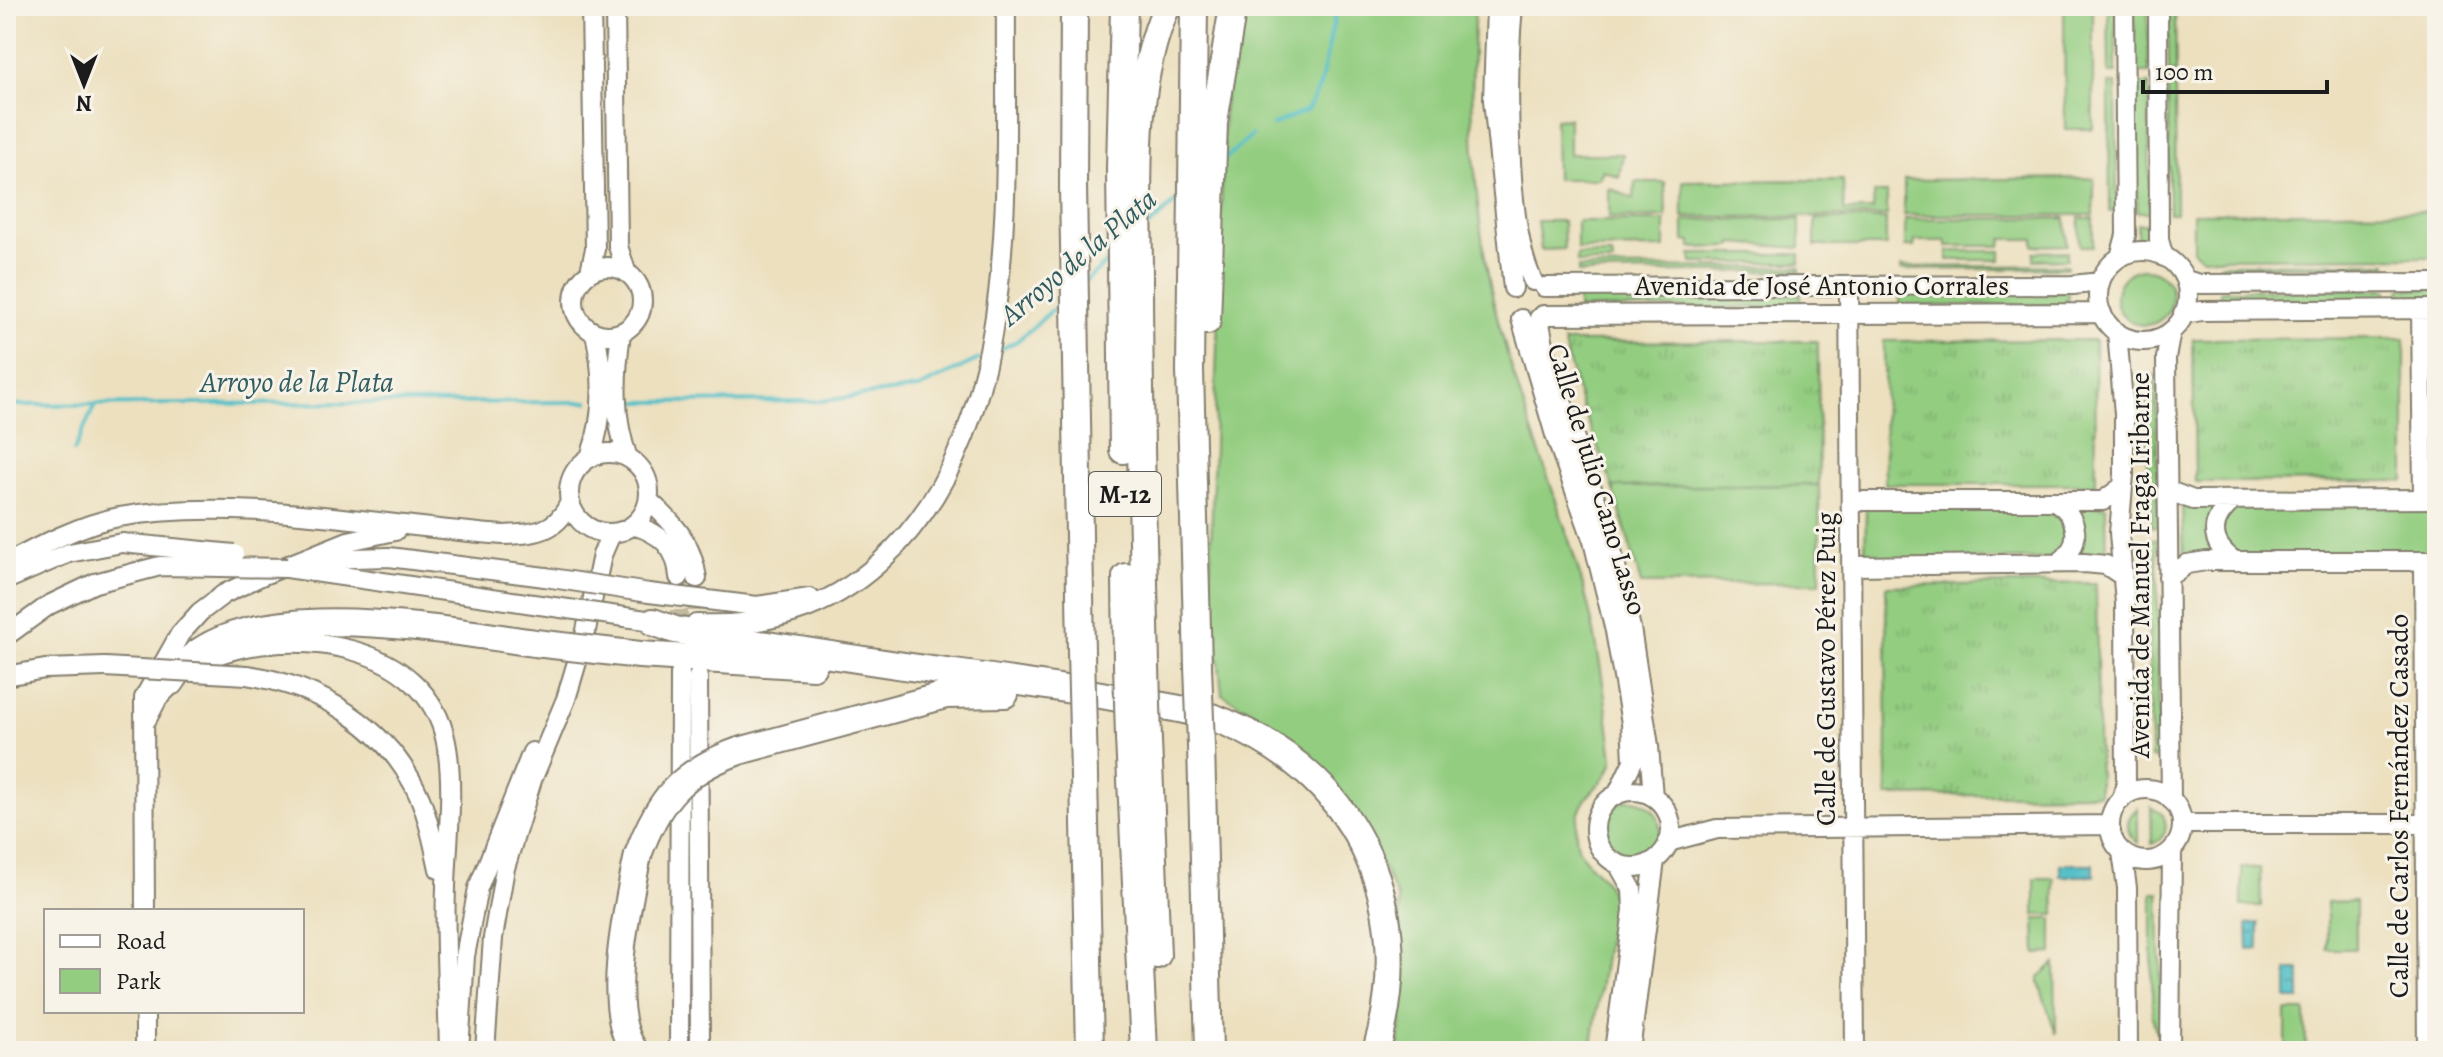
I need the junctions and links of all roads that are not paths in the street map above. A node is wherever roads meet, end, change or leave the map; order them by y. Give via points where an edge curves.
1 (591, 6) edge
2 (615, 6) edge
3 (1006, 6) edge
4 (1074, 6) edge
5 (1124, 6) edge
6 (1167, 6) edge
7 (1194, 6) edge
8 (1233, 6) edge
9 (1496, 6) edge
10 (1513, 6) edge
11 (2124, 6) edge
12 (2158, 6) edge
13 (1129, 168) junction
14 (1200, 237) junction
15 (2120, 257) junction
16 (2164, 257) junction
17 (590, 271) junction
18 (626, 271) junction
19 (2185, 280) junction
20 (2100, 282) junction
21 (2437, 283) edge
22 (1539, 284) junction
23 (1849, 286) junction
24 (1513, 288) junction
25 (2429, 309) edge
26 (1850, 313) junction
27 (2102, 313) junction
28 (2183, 314) junction
29 (1534, 317) junction
30 (2171, 331) junction
31 (2117, 332) junction
32 (595, 333) junction
33 (621, 333) junction
34 (590, 457) junction
35 (628, 458) junction
36 (2123, 486) junction
37 (2167, 490) junction
38 (2430, 499) edge
39 (2234, 500) junction
40 (649, 501) junction
41 (1852, 501) junction
42 (2054, 501) junction
43 (569, 504) junction
44 (633, 525) junction
45 (417, 528) junction
46 (611, 534) junction
47 (2235, 561) junction
48 (2430, 561) edge
49 (2058, 563) junction
50 (6, 564) edge
51 (286, 566) junction
52 (1853, 566) junction
53 (874, 568) junction
54 (2121, 575) junction
55 (2168, 577) junction
56 (6, 580) edge
57 (649, 621) junction
58 (6, 636) edge
59 (1137, 665) junction
60 (573, 671) junction
61 (949, 672) junction
62 (6, 676) edge
63 (172, 681) junction
64 (1108, 696) junction
65 (147, 719) junction
66 (1139, 739) junction
67 (1617, 795) junction
68 (1653, 797) junction
69 (2121, 800) junction
70 (2171, 800) junction
71 (1669, 817) junction
72 (2182, 824) junction
73 (2432, 824) edge
74 (2109, 825) junction
75 (1854, 828) junction
76 (1717, 829) junction
77 (1668, 842) junction
78 (2172, 851) junction
79 (2122, 852) junction
80 (1655, 860) junction
81 (1618, 864) junction
82 (445, 896) junction
83 (145, 909) edge
84 (145, 1013) edge
85 (145, 1051) edge
86 (449, 1051) edge
87 (459, 1051) edge
88 (485, 1051) edge
89 (635, 1051) edge
90 (679, 1051) edge
91 (704, 1051) edge
92 (1090, 1051) edge
93 (1144, 1051) edge
94 (1160, 1051) edge
95 (1209, 1051) edge
96 (1376, 1051) edge
97 (1614, 1051) edge
98 (1630, 1051) edge
99 (1855, 1051) edge
100 (2128, 1051) edge
101 (2170, 1051) edge
102 (2427, 1051) edge

1 - 17 street via 595,249
2 - 18 street via 618,246
3 - 53 street via 1002,213 991,340 980,395 955,456 913,528
4 - 92 highway, M-12, bridge
5 - 13 highway, M-12
6 - 13 highway via 1155,36
7 - 14 highway via 1192,139
8 - 14 highway
9 - 24 street via 1493,100
10 - 22 street via 1513,168 1524,254
11 - 15 street via 2126,235
12 - 16 street via 2159,240
13 - 59 highway via 1139,299
13 - 59 highway, M-12 via 1120,325
14 - 95 highway, bridge via 1198,666
15 - 16 street via 2143,251
15 - 20 street
16 - 19 street
17 - 18 street via 608,266
17 - 32 street via 576,285 573,300 583,326
18 - 33 street via 638,282 643,297 641,312
19 - 21 street
19 - 28 street
20 - 23 street, Avenida de José Antonio Corrales
20 - 27 street
22 - 23 street, Avenida de José Antonio Corrales
22 - 24 street via 1522,282
22 - 29 street via 1549,304
23 - 26 street, Calle de Gustavo Pérez Puig
24 - 29 street via 1509,306
25 - 28 street
25 - 38 street
26 - 27 street, Avenida de José Antonio Corrales
26 - 29 street, Avenida de José Antonio Corrales
26 - 41 street, Calle de Gustavo Pérez Puig
27 - 31 street
28 - 30 street
29 - 67 street, Calle de Julio Cano Lasso via 1555,435 1593,541 1631,723 1633,761
29 - 68 street, Calle de Julio Cano Lasso via 1608,535 1631,628
30 - 31 street via 2142,340
30 - 37 street, Avenida de Manuel Fraga Iribarne via 2166,358
31 - 36 street, Avenida de Manuel Fraga Iribarne
32 - 33 street
32 - 34 street via 601,360 601,429
33 - 35 street via 618,430
34 - 35 street via 610,452
34 - 43 street via 572,477
35 - 40 street via 641,469
36 - 42 street via 2103,501
36 - 54 street, Avenida de Manuel Fraga Iribarne
37 - 39 street via 2187,499
37 - 55 street, Avenida de Manuel Fraga Iribarne
38 - 39 street
39 - 47 street via 2218,516 2214,532 2218,547
40 - 44 street
40 - 44 street via 686,539 688,577 671,547 654,531
41 - 42 street
41 - 52 street, Calle de Gustavo Pérez Puig
42 - 49 street via 2069,511 2076,531 2071,552
43 - 45 street via 556,525 538,532 503,535
43 - 46 street via 584,525
44 - 46 street
45 - 50 street via 192,510 116,518
45 - 51 street via 348,541
46 - 60 street
47 - 48 street
47 - 55 street via 2187,564
48 - 73 street, Calle de Carlos Fernández Casado
49 - 52 street
49 - 54 street via 2100,563
51 - 53 street, bridge via 353,555 389,557 741,605 808,599
51 - 56 street, bridge via 213,551 122,543 69,553
51 - 57 street, bridge
51 - 58 street, bridge via 160,566 95,583 49,605
51 - 65 street via 224,594 180,634 144,698
52 - 75 street, Calle de Gustavo Pérez Puig
53 - 57 street via 840,594 785,617 750,624
54 - 69 street, Avenida de Manuel Fraga Iribarne via 2126,770
55 - 70 street, Avenida de Manuel Fraga Iribarne
57 - 61 highway via 701,635
59 - 66 highway, M-12, bridge
60 - 87 street via 520,775 478,888 465,956
60 - 88 street via 505,868 493,938
61 - 63 highway, bridge via 640,655 355,621 254,631 196,652
61 - 64 highway
62 - 82 street, bridge via 105,667 247,675 318,695 362,724 389,750 420,799
63 - 65 street
63 - 82 street via 234,649 265,645 342,646 385,661 435,712 445,740
64 - 89 highway, bridge via 946,695 739,751 689,774 650,821 638,855 618,994 625,1039
64 - 96 highway via 1225,722 1303,767 1336,802 1378,878 1388,915 1390,986
65 - 83 street
66 - 93 highway, M-12
66 - 94 highway
67 - 68 street
67 - 81 street via 1599,812 1595,836 1599,848
68 - 71 street
69 - 70 street via 2144,790
69 - 74 street
70 - 72 street
71 - 76 street
71 - 77 street
72 - 73 street
72 - 78 street
73 - 102 street, Calle de Carlos Fernández Casado
74 - 75 street
74 - 79 street
75 - 76 street
75 - 99 street, Calle de Gustavo Pérez Puig
76 - 77 street
77 - 80 street
78 - 79 street via 2145,861
78 - 101 street
79 - 100 street
80 - 81 street via 1631,867
80 - 98 street
81 - 97 street via 1632,889 1633,917
82 - 86 street
84 - 85 street
90 - 91 street via 689,676

